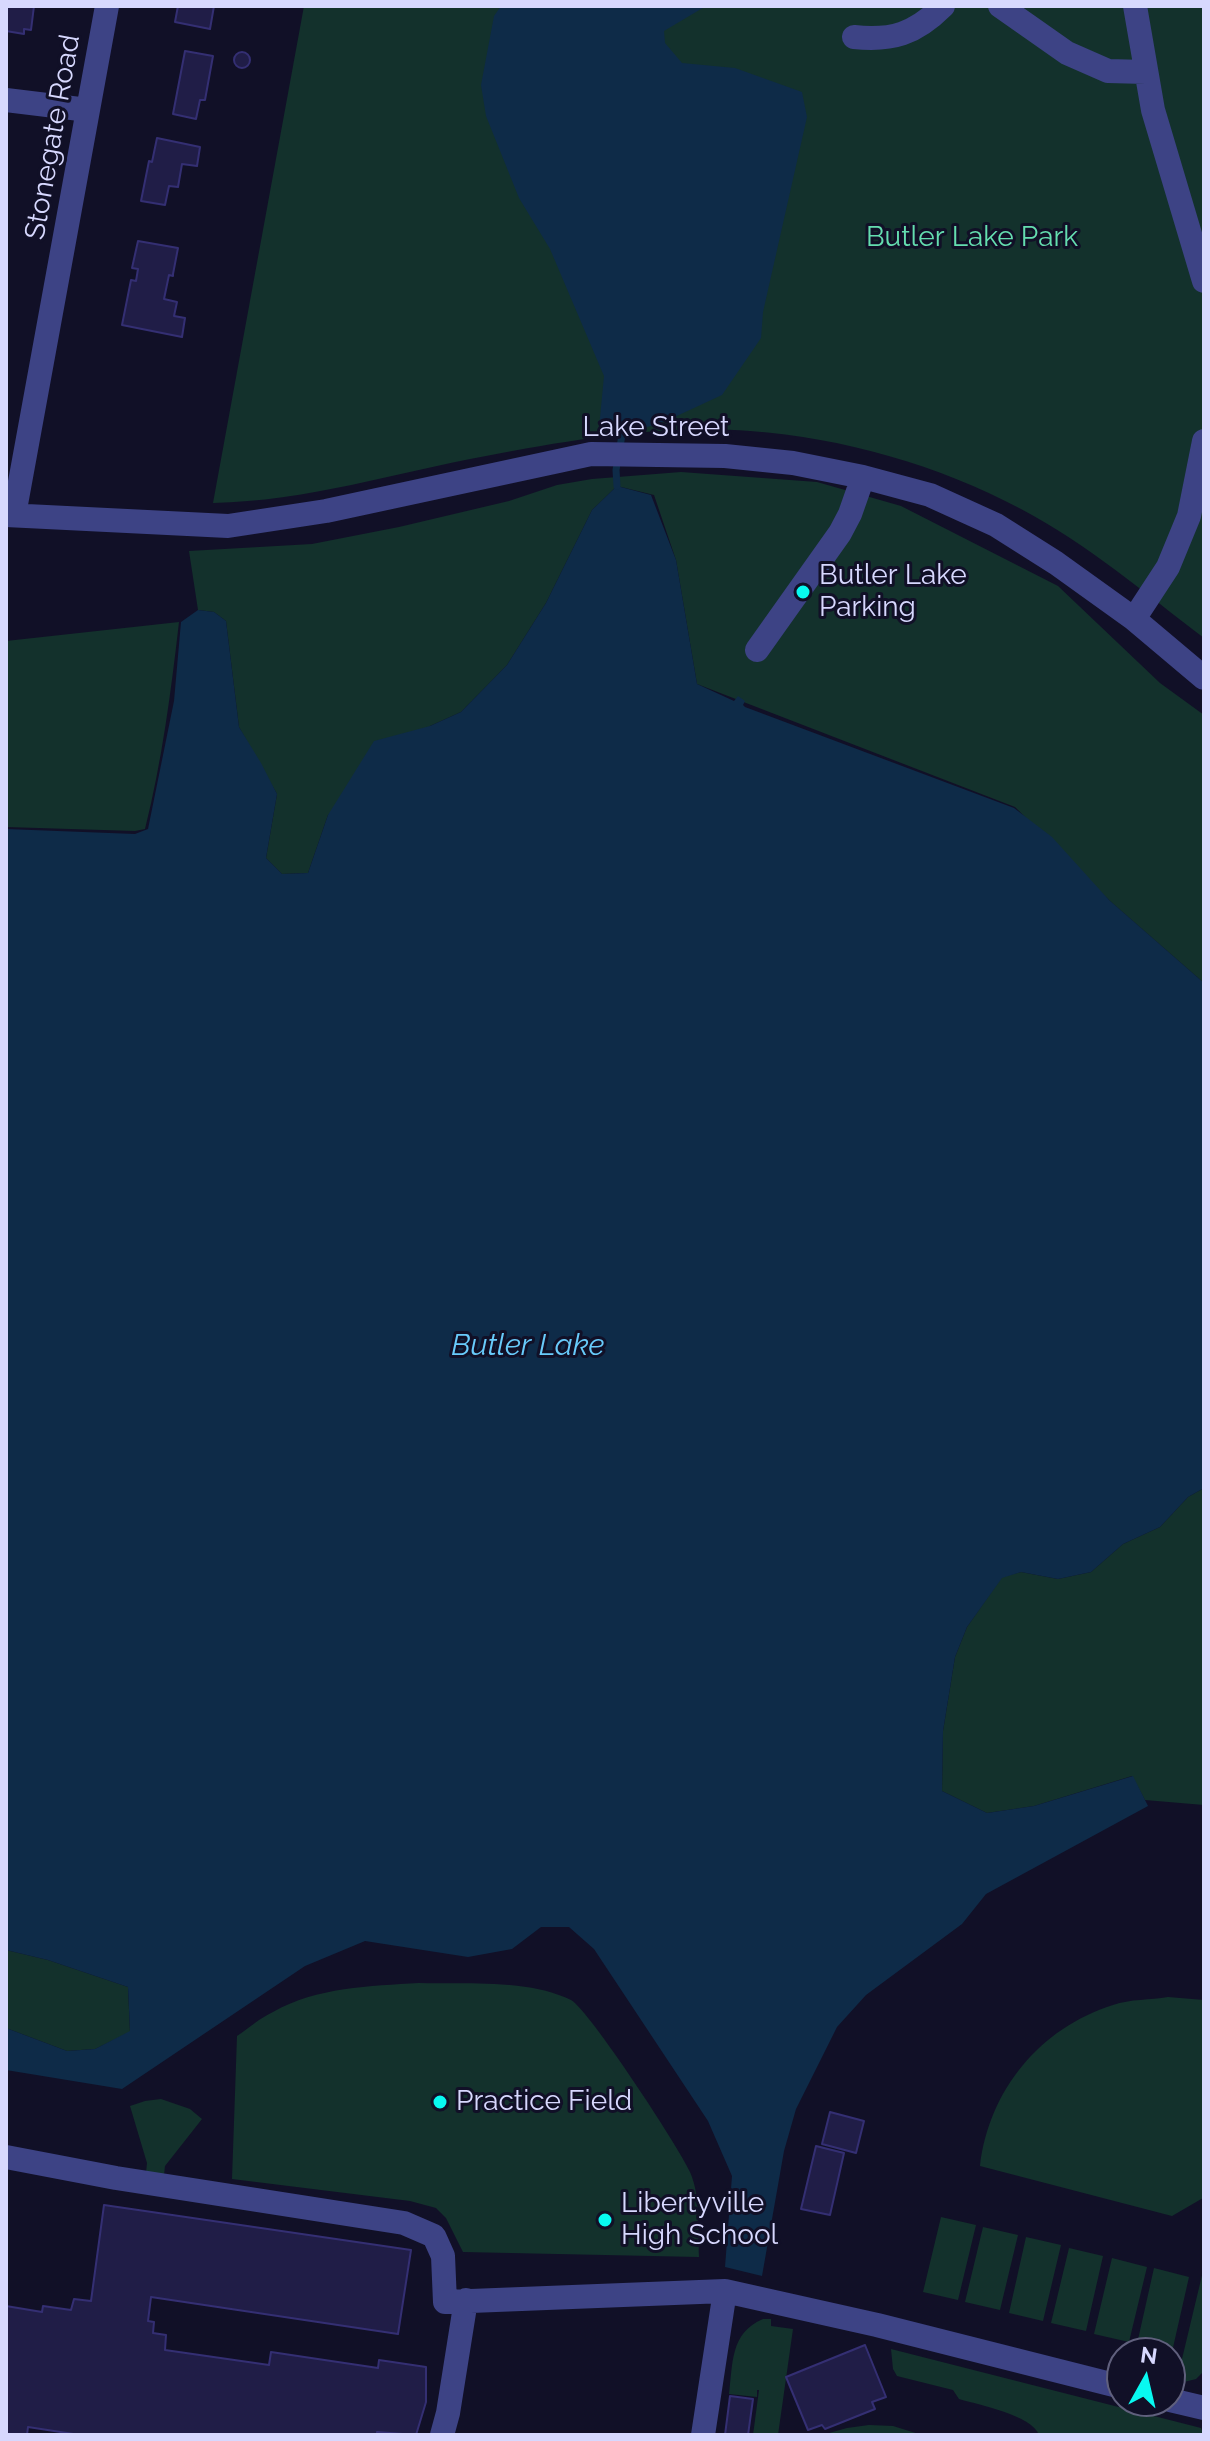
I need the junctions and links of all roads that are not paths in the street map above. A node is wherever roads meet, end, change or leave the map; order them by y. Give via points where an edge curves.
1 (107, 6) edge
2 (943, 6) edge
3 (1000, 6) edge
4 (1135, 6) edge
5 (854, 37) dead end
6 (1146, 72) junction
7 (6, 100) edge
8 (88, 110) junction
9 (1204, 281) edge
10 (1204, 441) edge
11 (863, 477) junction
12 (10, 515) edge
13 (1134, 619) junction
14 (757, 650) dead end
15 (1204, 678) edge
16 (6, 2157) edge
17 (725, 2291) junction
18 (466, 2300) junction
19 (1106, 2383) edge
20 (442, 2435) edge
21 (703, 2435) edge

1 - 8 street, Stonegate Road
2 - 5 street via 893,38
3 - 6 street via 1067,53 1108,71
4 - 6 street
6 - 9 street
7 - 8 street
8 - 12 street, Stonegate Road
10 - 13 street via 1189,516 1168,567
11 - 12 street, Lake Street via 725,456 591,454 326,511 228,526
11 - 13 street, Lake Street via 930,495 996,525
11 - 14 street via 840,533
13 - 15 street, Lake Street
16 - 18 street via 404,2223 434,2236 443,2256 445,2302
17 - 18 street
17 - 19 street
17 - 21 street
18 - 20 street

